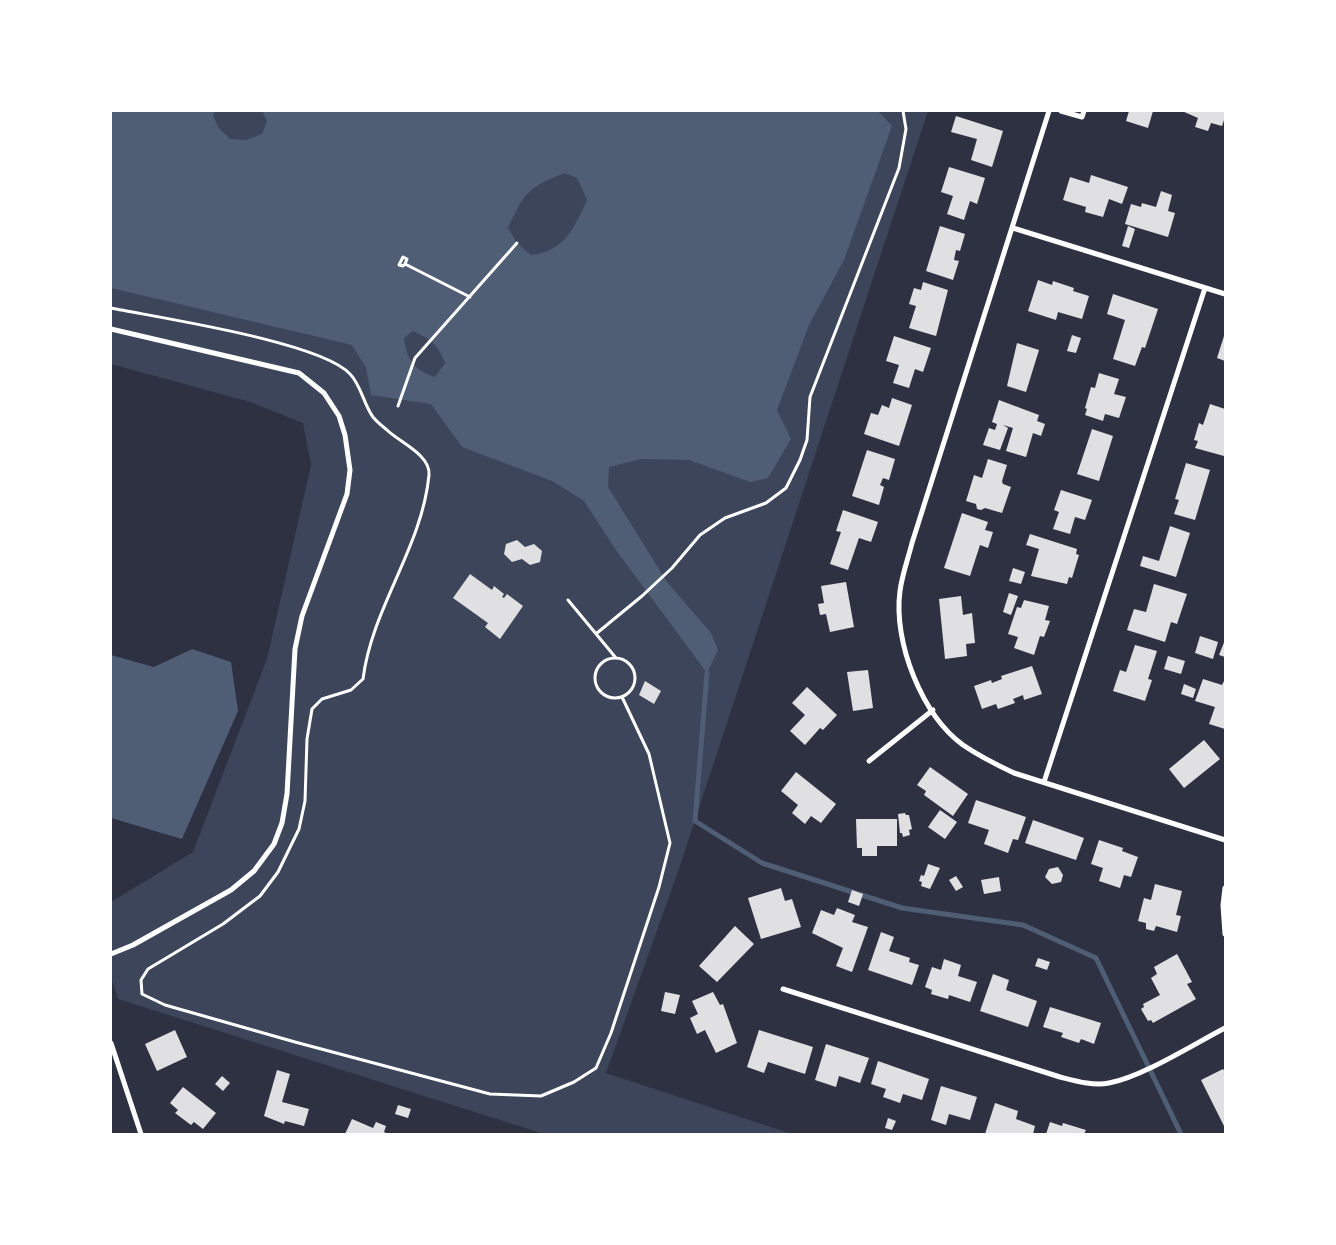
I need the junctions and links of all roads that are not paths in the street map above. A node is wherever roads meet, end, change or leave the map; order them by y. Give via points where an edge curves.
1 (1049, 111) edge
2 (1061, 111) edge
3 (1084, 111) edge
4 (1013, 228) junction
5 (1205, 288) junction
6 (1225, 294) edge
7 (111, 329) edge
8 (933, 710) junction
9 (869, 761) dead end
10 (1044, 782) junction
11 (1225, 840) edge
12 (1225, 888) edge
13 (1225, 934) edge
14 (111, 954) edge
15 (783, 989) dead end
16 (1225, 1028) edge
17 (111, 1043) edge
18 (141, 1134) edge

1 - 4 street
2 - 3 street via 1082,117
4 - 5 street
4 - 8 street via 912,543 900,591 901,636 907,663
5 - 6 street
5 - 10 street
7 - 14 street via 298,373 324,393 338,416 345,435 350,470 347,494 302,616 295,649 287,794 274,844 254,871 230,890
8 - 9 street
8 - 10 street via 963,745 1014,773
10 - 11 street
12 - 13 street
15 - 16 street via 1089,1084 1109,1083 1132,1076
17 - 18 street

